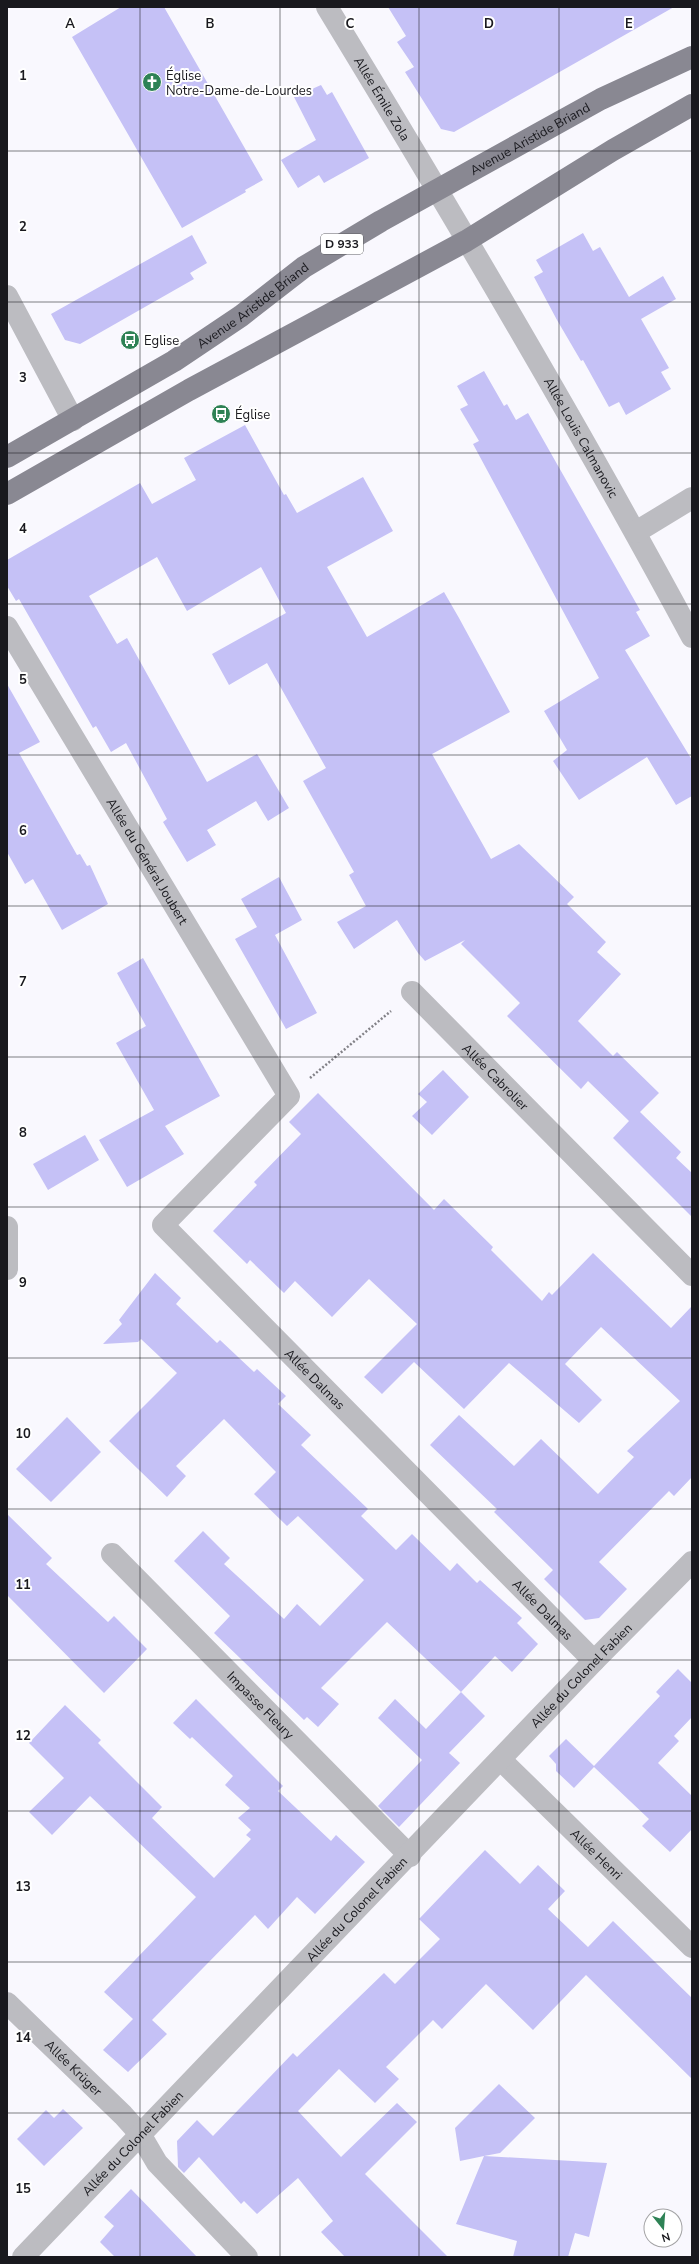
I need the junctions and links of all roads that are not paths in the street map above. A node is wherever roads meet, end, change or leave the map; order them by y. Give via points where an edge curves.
1 (327, 7) edge
2 (692, 57) edge
3 (692, 104) edge
4 (437, 190) junction
5 (466, 241) junction
6 (7, 296) edge
7 (72, 420) junction
8 (7, 457) edge
9 (7, 494) edge
10 (692, 498) edge
11 (636, 532) junction
12 (7, 627) edge
13 (692, 637) edge
14 (412, 992) road end
15 (289, 1096) joint
16 (7, 1226) edge
17 (7, 1270) edge
18 (692, 1275) edge
19 (112, 1554) dead end
20 (692, 1562) edge
21 (594, 1661) junction
22 (501, 1760) junction
23 (410, 1856) junction
24 (692, 1947) edge
25 (7, 2003) edge
26 (140, 2134) junction
27 (23, 2257) edge
28 (247, 2257) edge

1 - 4 street, Allée Émile Zola
2 - 4 main road, Avenue Aristide Briand / D 933 via 601,99
3 - 5 main road
4 - 5 street, Allée Émile Zola
4 - 7 main road, Avenue Aristide Briand / D 933 via 304,267 241,316 174,360
5 - 9 main road via 189,390
5 - 11 street, Allée Louis Calmanovic
6 - 7 street
7 - 8 main road, Avenue Aristide Briand / D 933
10 - 11 street
11 - 13 street, Allée Louis Calmanovic
12 - 15 street, Allée du Général Joubert
14 - 18 street, Allée Cabrolier
15 - 21 street, Allée Dalmas via 163,1225
16 - 17 street
19 - 23 street, Impasse Fleury
20 - 21 street, Allée du Colonel Fabien
21 - 22 street, Allée du Colonel Fabien
22 - 23 street, Allée du Colonel Fabien
22 - 24 street, Allée Henri
23 - 26 street, Allée du Colonel Fabien
25 - 26 street, Allée Krüger
26 - 27 street, Allée du Colonel Fabien
26 - 28 street, Allée Krüger via 157,2163

